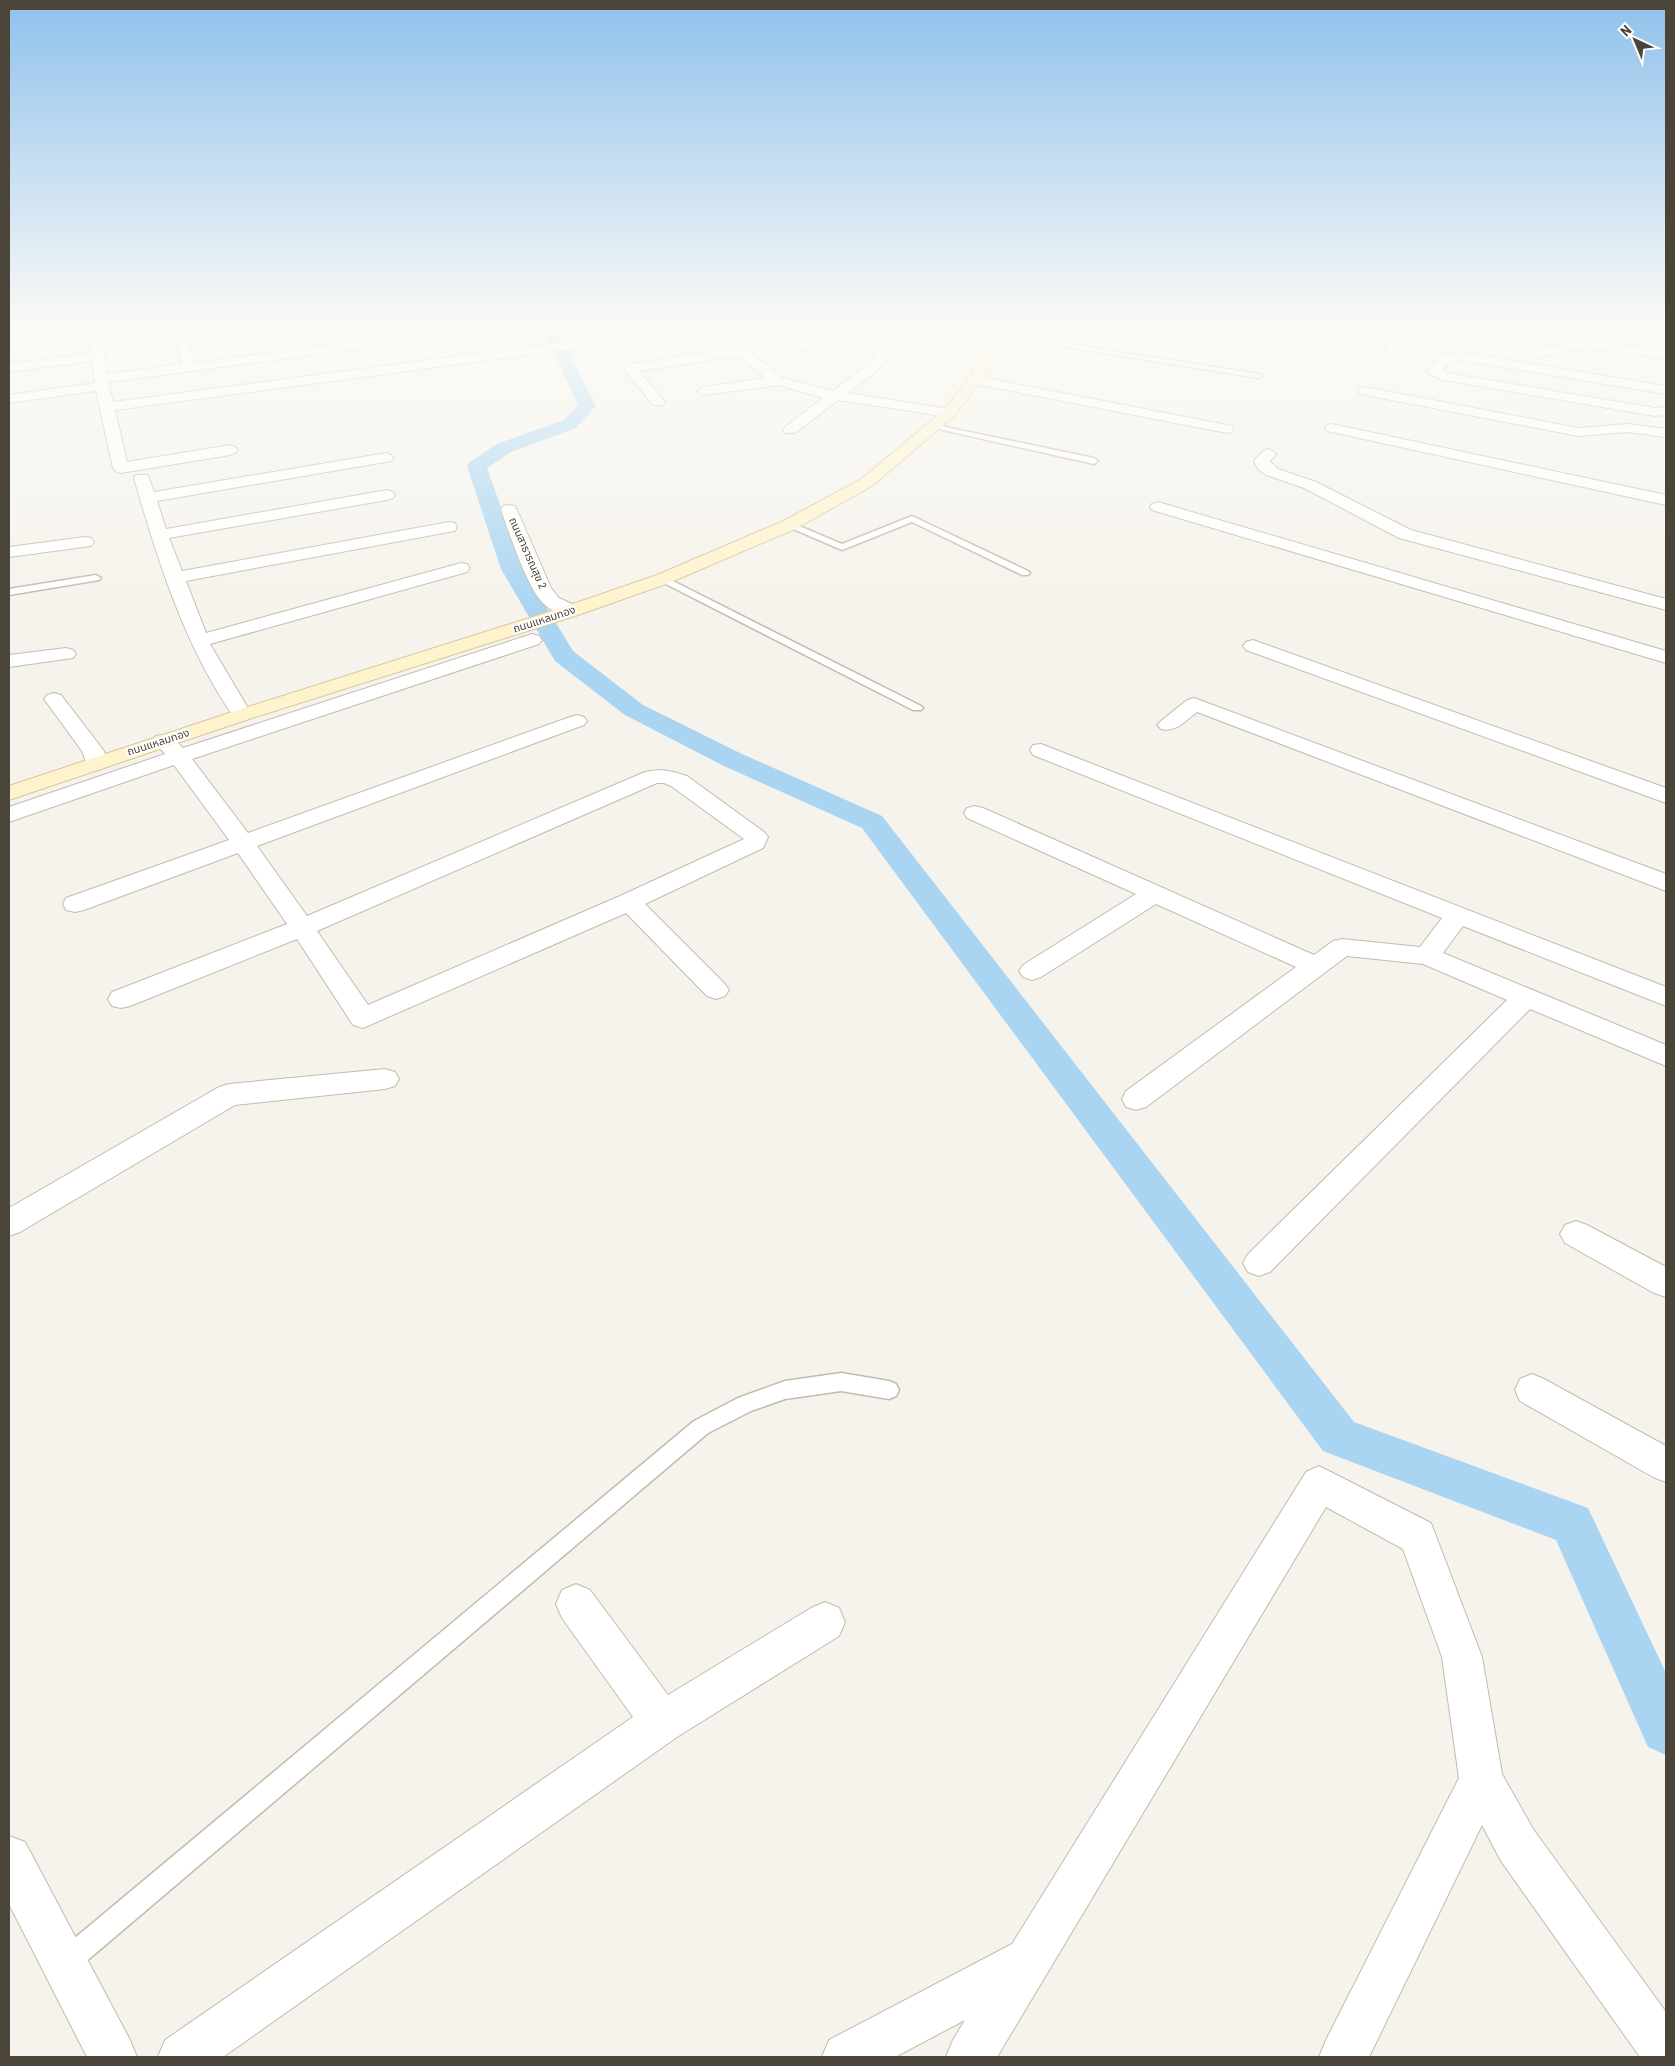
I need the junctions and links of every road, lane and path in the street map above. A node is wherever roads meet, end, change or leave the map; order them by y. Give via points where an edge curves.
1 (111, 420) edge
2 (803, 420) edge
3 (940, 420) edge
4 (1183, 420) edge
5 (1518, 420) edge
6 (934, 426) junction
7 (1332, 428) dead end
8 (1227, 429) dead end
9 (790, 430) dead end
10 (1666, 432) edge
11 (230, 450) dead end
12 (1268, 454) dead end
13 (386, 458) dead end
14 (1094, 461) dead end
15 (142, 478) dead end
16 (387, 495) dead end
17 (148, 498) junction
18 (1666, 500) edge
19 (1158, 507) dead end
20 (509, 510) dead end
21 (789, 525) junction
22 (450, 528) dead end
23 (159, 535) junction
24 (85, 542) dead end
25 (9, 552) edge
26 (461, 568) dead end
27 (1025, 573) dead end
28 (96, 578) dead end
29 (176, 578) junction
30 (664, 579) junction
31 (9, 592) edge
32 (1666, 605) edge
33 (563, 614) junction
34 (524, 634) junction
35 (199, 641) junction
36 (1253, 646) dead end
37 (66, 654) dead end
38 (1666, 657) edge
39 (9, 661) edge
40 (54, 699) dead end
41 (917, 708) dead end
42 (242, 715) junction
43 (577, 721) dead end
44 (1168, 725) dead end
45 (172, 748) junction
46 (1041, 750) dead end
47 (96, 763) junction
48 (9, 792) edge
49 (1666, 796) edge
50 (975, 814) dead end
51 (9, 815) edge
52 (244, 843) junction
53 (1666, 883) edge
54 (1154, 894) junction
55 (629, 902) junction
56 (76, 904) dead end
57 (1457, 916) junction
58 (302, 928) junction
59 (1427, 956) junction
60 (1316, 966) junction
61 (1032, 971) dead end
62 (716, 990) dead end
63 (1526, 997) junction
64 (1666, 997) edge
65 (121, 999) dead end
66 (1666, 1056) edge
67 (385, 1078) dead end
68 (1136, 1099) dead end
69 (9, 1223) edge
70 (1576, 1234) dead end
71 (1259, 1263) dead end
72 (1666, 1283) edge
73 (888, 1390) dead end
74 (1532, 1390) dead end
75 (1666, 1465) edge
76 (576, 1604) dead end
77 (825, 1622) dead end
78 (662, 1722) junction
79 (1481, 1780) junction
80 (9, 1858) edge
81 (1029, 1960) junction
82 (64, 1964) junction
83 (1666, 2053) edge
84 (113, 2057) edge
85 (182, 2057) edge
86 (846, 2057) edge
87 (970, 2057) edge
88 (1343, 2057) edge

1 - 11 street via 121,468
2 - 9 street
3 - 6 main road, ถนนแหลมทอง
4 - 8 street
5 - 10 street via 1578,432 1628,428
6 - 14 lane
6 - 21 main road, ถนนแหลมทอง via 866,483
7 - 18 street
12 - 32 street via 1262,461 1272,472 1310,485 1405,534
13 - 17 street
15 - 17 street
16 - 23 street
17 - 23 street
19 - 38 street
20 - 33 street, ถนนสาธารณสุข 2 via 542,589
21 - 27 lane via 842,547 912,519
21 - 30 main road, ถนนแหลมทอง
22 - 29 street
23 - 29 street
24 - 25 street
26 - 35 street
28 - 31 lane
29 - 35 street
30 - 33 main road, ถนนแหลมทอง
30 - 41 lane
33 - 34 main road, ถนนแหลมทอง
34 - 42 main road, ถนนแหลมทอง
34 - 45 street
35 - 42 street
36 - 49 street
37 - 39 street
40 - 47 street via 93,751
42 - 45 main road, ถนนแหลมทอง
43 - 52 street
44 - 53 street via 1194,704
45 - 47 main road, ถนนแหลมทอง
45 - 51 street
45 - 52 street
46 - 57 street
47 - 48 main road, ถนนแหลมทอง
50 - 54 street
52 - 56 street
52 - 58 street
54 - 60 street
54 - 61 street
55 - 58 street via 363,1018
55 - 58 street via 755,843 756,837 679,780 666,776 652,777
55 - 62 street
57 - 59 street
57 - 64 street
58 - 65 street
59 - 60 street via 1342,947
59 - 63 street
60 - 68 street
63 - 66 street
63 - 71 street
67 - 69 street via 229,1095
70 - 72 street
73 - 82 lane via 841,1382 785,1390 745,1404 701,1427
74 - 75 street
76 - 78 street
77 - 78 street
78 - 85 street
79 - 81 street via 1462,1657 1418,1536 1318,1484
79 - 83 street via 1517,1845
79 - 88 street
80 - 82 street
81 - 86 street
81 - 87 street
82 - 84 street

